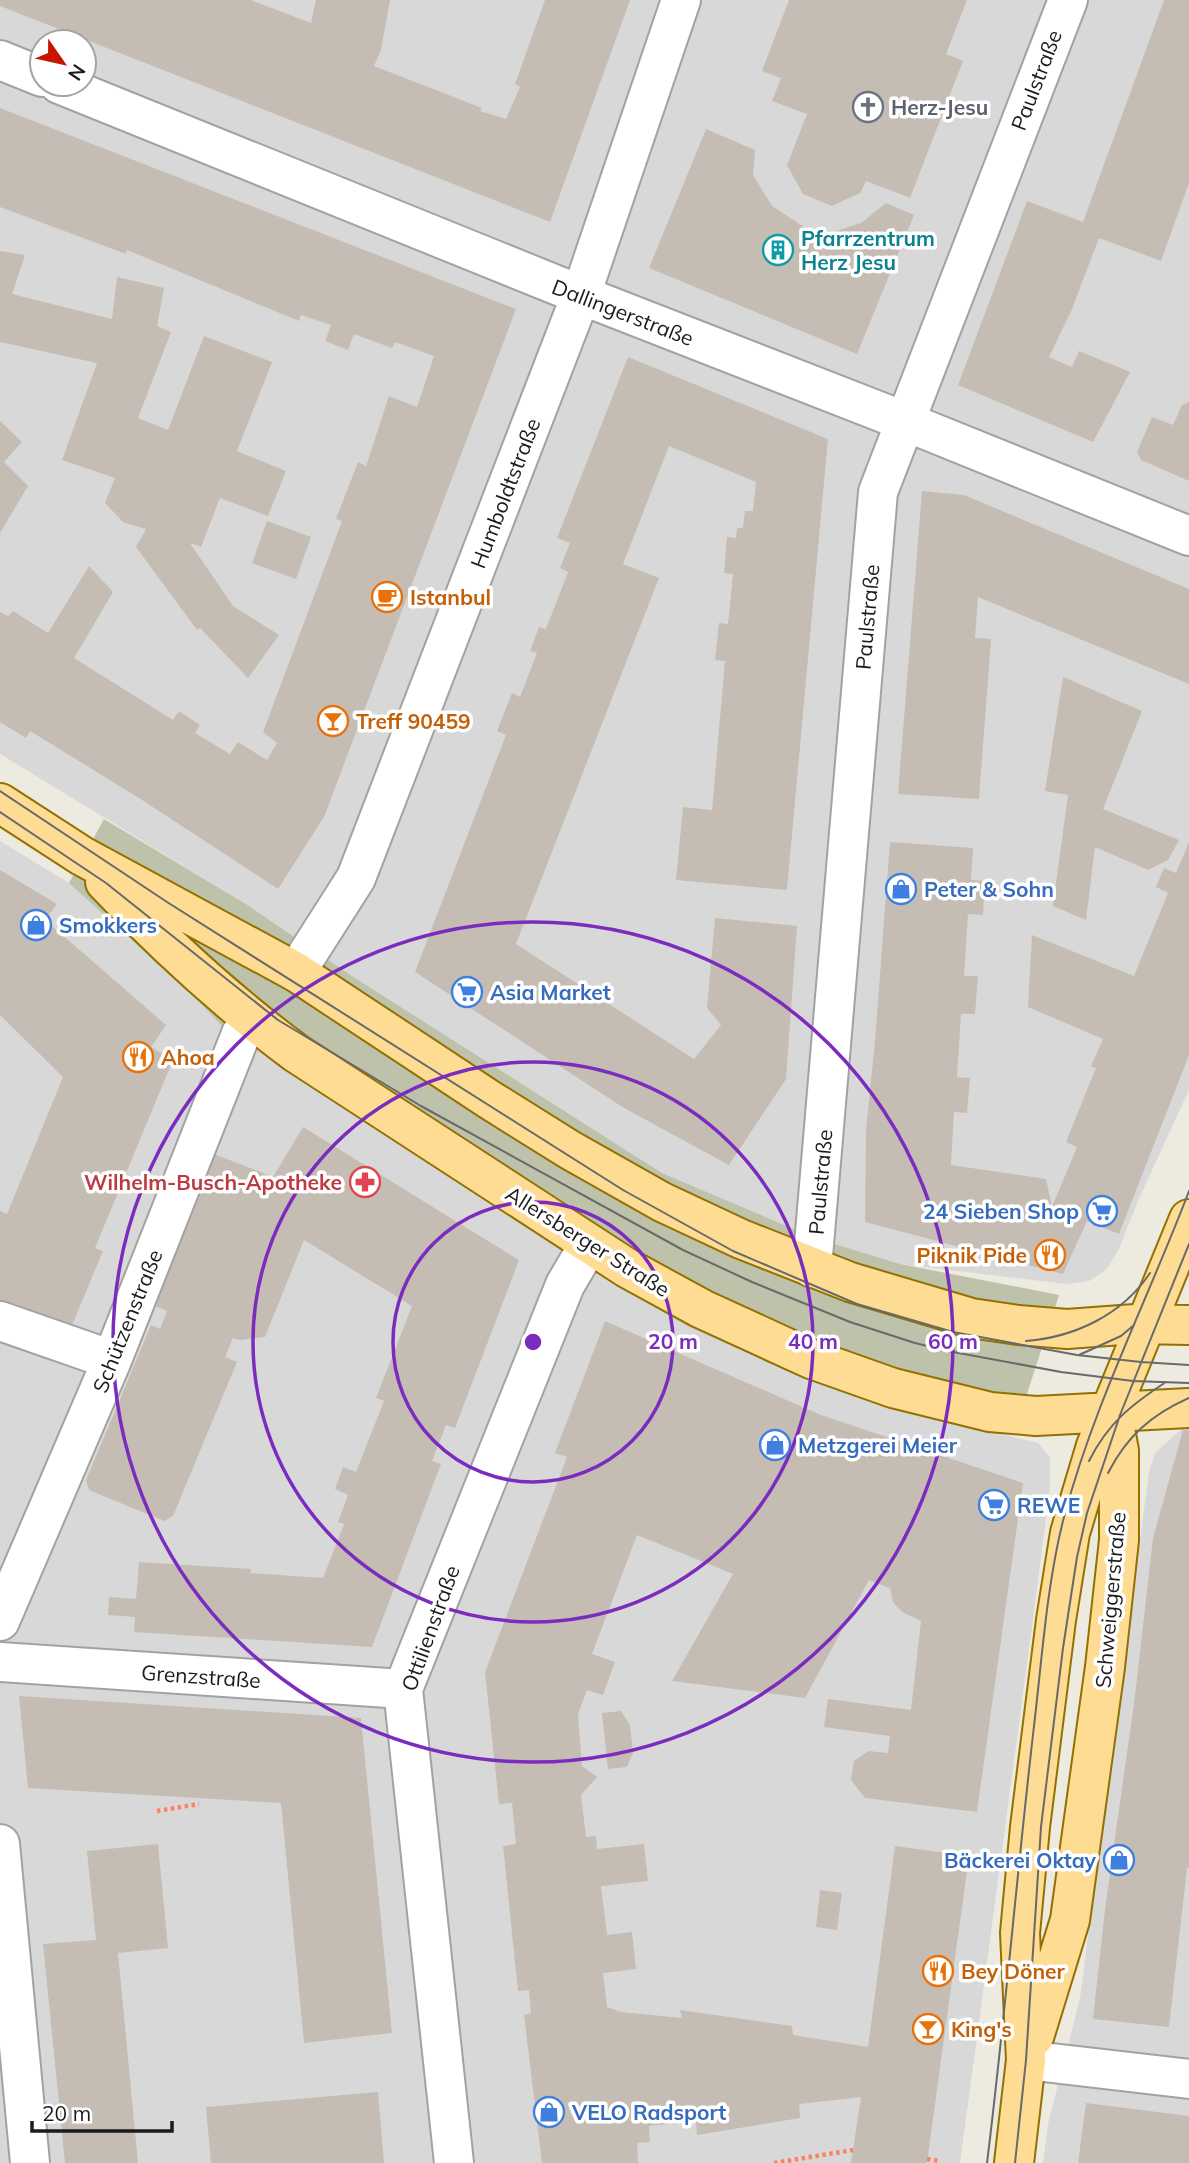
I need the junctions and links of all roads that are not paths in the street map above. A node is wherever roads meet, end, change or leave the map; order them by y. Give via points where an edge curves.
1 (681, 0) edge
2 (1068, 0) edge
3 (0, 60) edge
4 (28, 71) edge
5 (94, 98) edge
6 (581, 295) junction
7 (904, 421) junction
8 (1189, 536) edge
9 (0, 803) edge
10 (82, 856) junction
11 (296, 972) junction
12 (251, 1020) junction
13 (1189, 1219) edge
14 (589, 1244) junction
15 (812, 1268) junction
16 (0, 1321) edge
17 (1146, 1324) junction
18 (1189, 1325) edge
19 (112, 1360) junction
20 (1189, 1408) edge
21 (1112, 1412) junction
22 (0, 1621) edge
23 (0, 1662) edge
24 (403, 1689) junction
25 (0, 1844) edge
26 (1027, 2060) junction
27 (1189, 2079) edge
28 (30, 2163) edge
29 (454, 2163) edge
30 (1014, 2163) edge

1 - 6 street, Humboldtstraße
2 - 7 street, Paulstraße
3 - 4 street
5 - 6 street, Dallingerstraße
6 - 7 street, Dallingerstraße
6 - 11 street, Humboldtstraße via 356,878
7 - 8 street, Dallingerstraße
7 - 15 street, Paulstraße via 878,492
9 - 10 main road, Allersberger Straße
10 - 11 main road, Allersberger Straße
10 - 12 main road, Allersberger Straße via 180,958
11 - 15 main road, Allersberger Straße via 627,1184 697,1220
12 - 14 main road, Allersberger Straße
12 - 19 street, Schützenstraße via 241,1034
13 - 17 main road
14 - 21 main road, Allersberger Straße via 737,1327 893,1388 1013,1414
14 - 24 street, Ottilienstraße via 565,1285
15 - 17 main road, Allersberger Straße via 971,1318 1067,1329
16 - 19 street
17 - 18 main road, Allersberger Straße
17 - 21 main road
19 - 22 street, Schützenstraße
20 - 21 main road, Allersberger Straße
21 - 26 main road, Schweiggerstraße via 1119,1451 1119,1540 1105,1667 1070,1920
21 - 26 main road, Schweiggerstraße via 1096,1446 1073,1520 1056,1620 1020,1933
23 - 24 street, Grenzstraße
24 - 29 street, Ottilienstraße
25 - 28 street
26 - 27 street
26 - 30 main road, Schweiggerstraße

